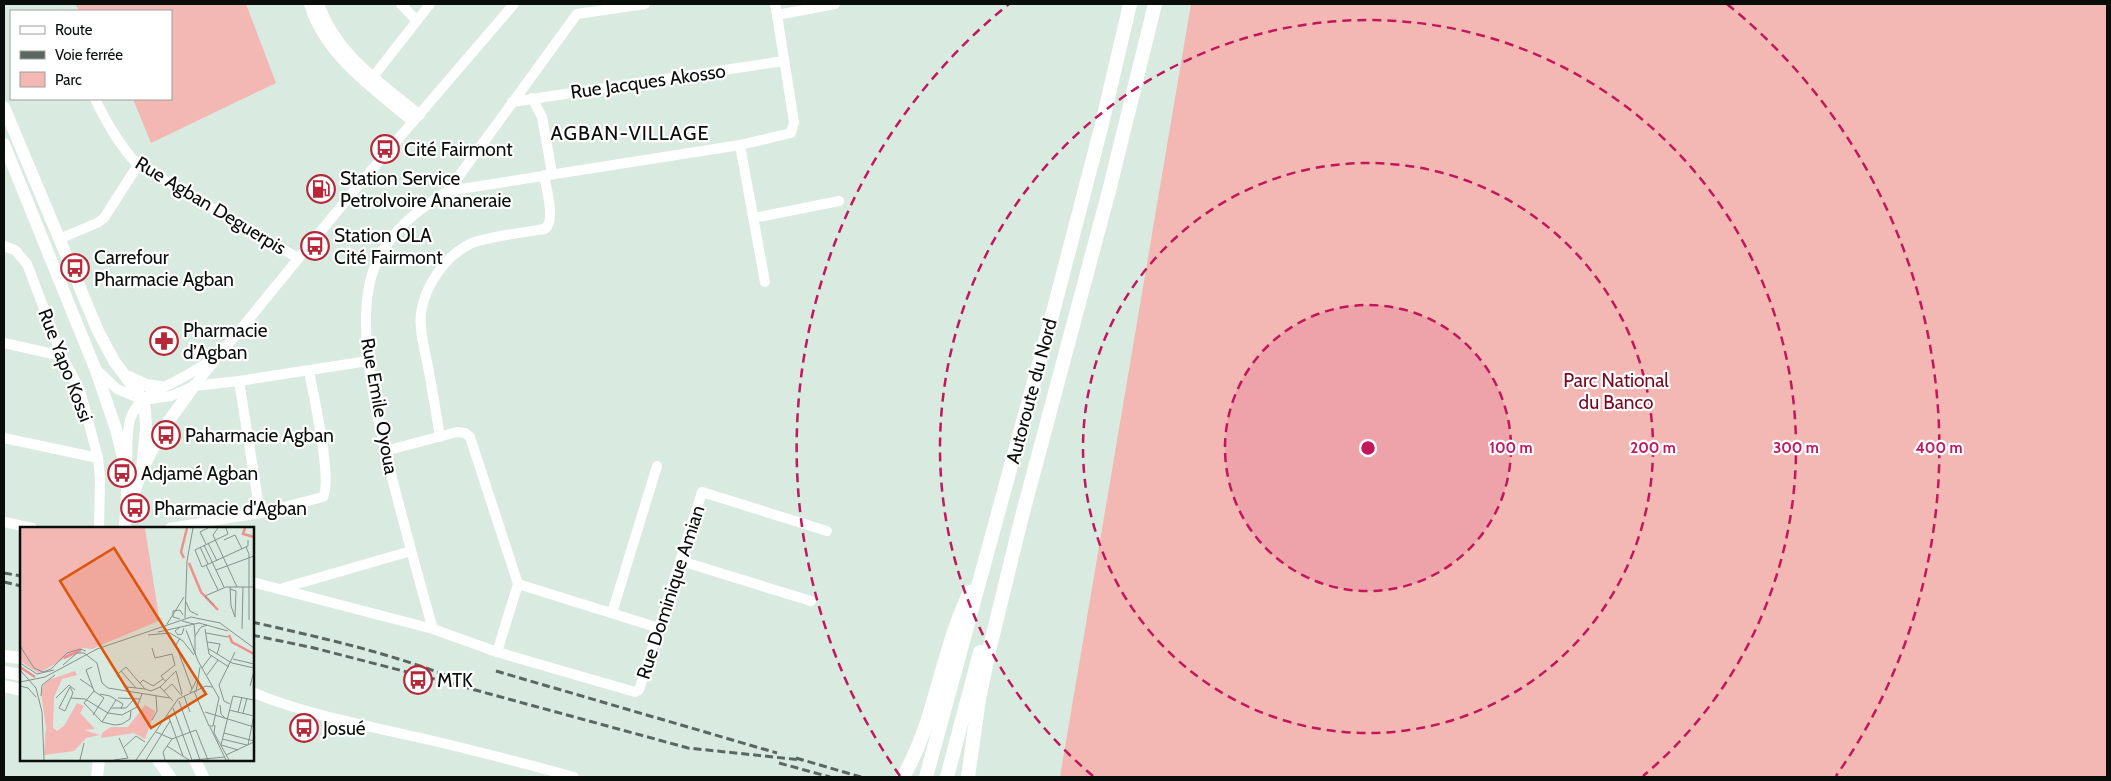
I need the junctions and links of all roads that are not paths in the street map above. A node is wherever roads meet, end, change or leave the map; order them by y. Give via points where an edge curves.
1 (309, 4) edge
2 (319, 4) edge
3 (401, 4) edge
4 (430, 4) edge
5 (514, 4) edge
6 (585, 4) edge
7 (645, 4) edge
8 (775, 4) edge
9 (835, 4) edge
10 (1130, 4) edge
11 (1155, 4) edge
12 (577, 14) junction
13 (777, 15) junction
14 (416, 20) junction
15 (784, 61) junction
16 (373, 77) junction
17 (532, 98) junction
18 (95, 100) edge
19 (512, 102) junction
20 (4, 107) edge
21 (416, 118) junction
22 (4, 144) edge
23 (740, 145) junction
24 (138, 165) junction
25 (548, 174) junction
26 (448, 191) junction
27 (840, 201) dead end
28 (754, 218) junction
29 (59, 239) junction
30 (4, 246) edge
31 (298, 258) junction
32 (765, 282) dead end
33 (4, 343) edge
34 (62, 356) junction
35 (216, 356) junction
36 (368, 361) junction
37 (95, 368) junction
38 (121, 371) junction
39 (309, 371) junction
40 (239, 381) junction
41 (194, 386) junction
42 (161, 387) junction
43 (143, 400) junction
44 (440, 437) junction
45 (4, 438) edge
46 (385, 452) junction
47 (98, 458) junction
48 (657, 466) dead end
49 (142, 469) junction
50 (127, 471) junction
51 (260, 513) junction
52 (127, 514) junction
53 (1021, 520) junction
54 (4, 522) edge
55 (27, 527) edge
56 (99, 527) edge
57 (126, 527) edge
58 (176, 527) edge
59 (827, 531) dead end
60 (411, 551) junction
61 (681, 561) junction
62 (984, 565) junction
63 (254, 582) edge
64 (518, 584) junction
65 (282, 588) junction
66 (810, 601) dead end
67 (612, 613) junction
68 (659, 628) junction
69 (434, 629) junction
70 (497, 652) junction
71 (4, 656) edge
72 (20, 658) edge
73 (4, 672) edge
74 (20, 675) edge
75 (4, 686) edge
76 (20, 690) edge
77 (254, 693) edge
78 (970, 756) junction
79 (99, 761) edge
80 (159, 761) edge
81 (195, 761) edge
82 (98, 777) edge
83 (170, 777) edge
84 (203, 777) edge
85 (574, 777) edge
86 (903, 777) edge
87 (926, 777) edge
88 (947, 777) edge
89 (968, 777) edge
90 (976, 777) edge

1 - 21 street via 313,17 336,54
2 - 16 street via 342,48
3 - 14 street
4 - 14 street
5 - 21 street
6 - 12 street
7 - 12 street
8 - 13 street, Rue Emile Oyoua
9 - 13 street
10 - 62 highway, Autoroute du Nord via 1053,312
11 - 53 highway, Autoroute du Nord via 1083,292
12 - 19 street
13 - 15 street, Rue Emile Oyoua
14 - 16 street
15 - 17 street, Rue Jacques Akosso
15 - 23 street, Rue Emile Oyoua via 793,129 787,135
16 - 21 street
17 - 19 street, Rue Jacques Akosso
17 - 25 street via 542,117
18 - 24 street, Rue Agban Deguerpis via 109,128
19 - 26 street
20 - 29 main road
21 - 31 street
22 - 37 main road
23 - 25 street, Rue Emile Oyoua
23 - 28 street
24 - 29 street via 104,218
24 - 31 street, Rue Agban Deguerpis
25 - 26 street, Rue Emile Oyoua
25 - 44 street via 551,218 545,229 471,243 445,264 426,294 421,315 422,334
26 - 36 street, Rue Emile Oyoua via 400,226 375,267 367,295
27 - 28 street
28 - 32 street
29 - 38 main road via 98,331
30 - 34 street, Rue Yapo Kossi via 15,250 27,264
31 - 35 street
33 - 34 street
34 - 47 street, Rue Yapo Kossi via 80,390
35 - 41 street
35 - 42 street
36 - 39 street
36 - 46 street, Rue Emile Oyoua
37 - 43 street via 117,389
37 - 50 main road
38 - 42 main road via 132,380
38 - 43 main road
39 - 40 street
39 - 51 street via 325,468 325,492 323,496
40 - 41 street
40 - 51 street
41 - 43 street via 171,396
41 - 49 main road via 165,426
42 - 43 street
43 - 49 main road via 146,429
43 - 50 street via 130,419
44 - 46 street
44 - 64 street via 457,432 470,437
45 - 47 street
46 - 60 street, Rue Emile Oyoua
47 - 56 street, Rue Yapo Kossi
48 - 67 street
49 - 52 main road
50 - 52 main road
51 - 58 street
52 - 57 main road
53 - 78 highway, Autoroute du Nord via 990,647
53 - 88 highway via 982,646
54 - 55 street
59 - 61 street, Rue Dominique Amian via 702,492
60 - 65 street
60 - 69 street, Rue Emile Oyoua
61 - 66 street
61 - 68 street, Rue Dominique Amian
62 - 86 highway via 960,613 922,739
62 - 87 highway, Autoroute du Nord
63 - 65 street
64 - 67 street
64 - 70 street
65 - 69 street
67 - 68 street
68 - 70 street, Rue Dominique Amian via 639,690 635,692
69 - 70 street
71 - 72 main road
73 - 74 main road
75 - 76 main road
77 - 85 street via 308,712
78 - 89 highway, Autoroute du Nord
78 - 90 highway
79 - 82 main road
80 - 83 main road
81 - 84 main road

